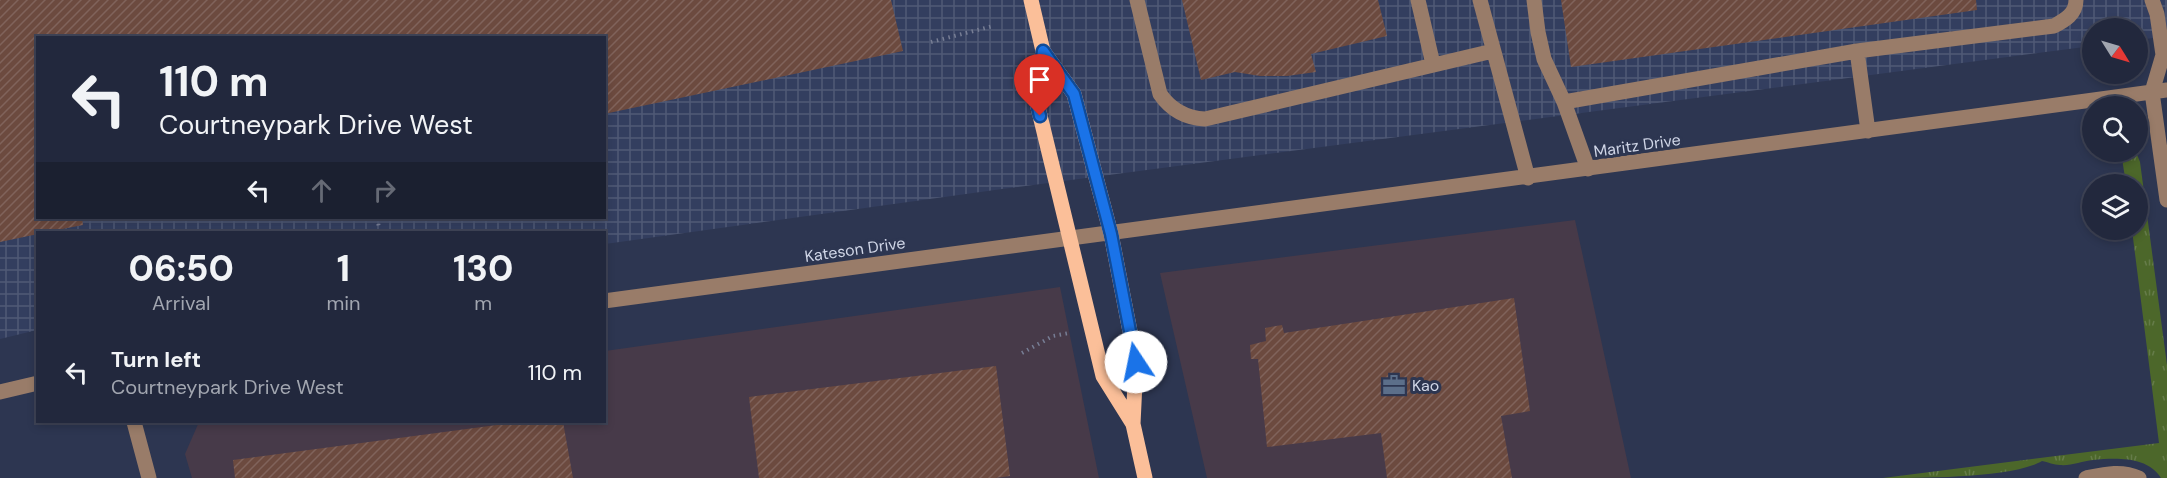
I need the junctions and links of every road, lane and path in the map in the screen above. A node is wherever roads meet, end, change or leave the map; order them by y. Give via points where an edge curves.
1 (1031, 0) edge
2 (1137, 0) edge
3 (1418, 0) edge
4 (1480, 0) edge
5 (1534, 0) edge
6 (2076, 0) edge
7 (2152, 0) edge
8 (993, 26) dead end
9 (931, 42) dead end
10 (1043, 51) junction
11 (1493, 51) junction
12 (1857, 51) junction
13 (1433, 64) junction
14 (2159, 91) edge
15 (1564, 102) junction
16 (1868, 131) junction
17 (1588, 169) junction
18 (1528, 178) junction
19 (2167, 200) edge
20 (1111, 234) junction
21 (1070, 239) junction
22 (606, 301) edge
23 (1069, 333) dead end
24 (1022, 352) dead end
25 (36, 383) edge
26 (0, 392) edge
27 (134, 423) edge
28 (1133, 424) junction
29 (149, 478) edge
30 (1145, 478) edge
31 (2086, 478) edge
32 (2139, 478) edge

1 - 10 main road
2 - 13 street via 1160,94 1178,113 1193,119
3 - 13 street
4 - 11 street
5 - 15 street via 1544,59
6 - 12 street via 2068,18 2054,26
7 - 14 street via 2163,55
8 - 9 path
10 - 20 main road via 1074,94
10 - 21 main road via 1036,99
11 - 13 street
11 - 18 street
12 - 15 street
12 - 16 street
14 - 16 street, Maritz Drive
14 - 19 street
15 - 17 street
16 - 17 street, Maritz Drive
17 - 18 street, Maritz Drive
18 - 20 street, Maritz Drive
20 - 21 street, Kateson Drive
20 - 28 main road via 1136,362
21 - 22 street, Kateson Drive
21 - 28 main road via 1103,376
23 - 24 path via 1053,336
25 - 26 street
27 - 29 street
28 - 30 main road
31 - 32 street via 2115,472

